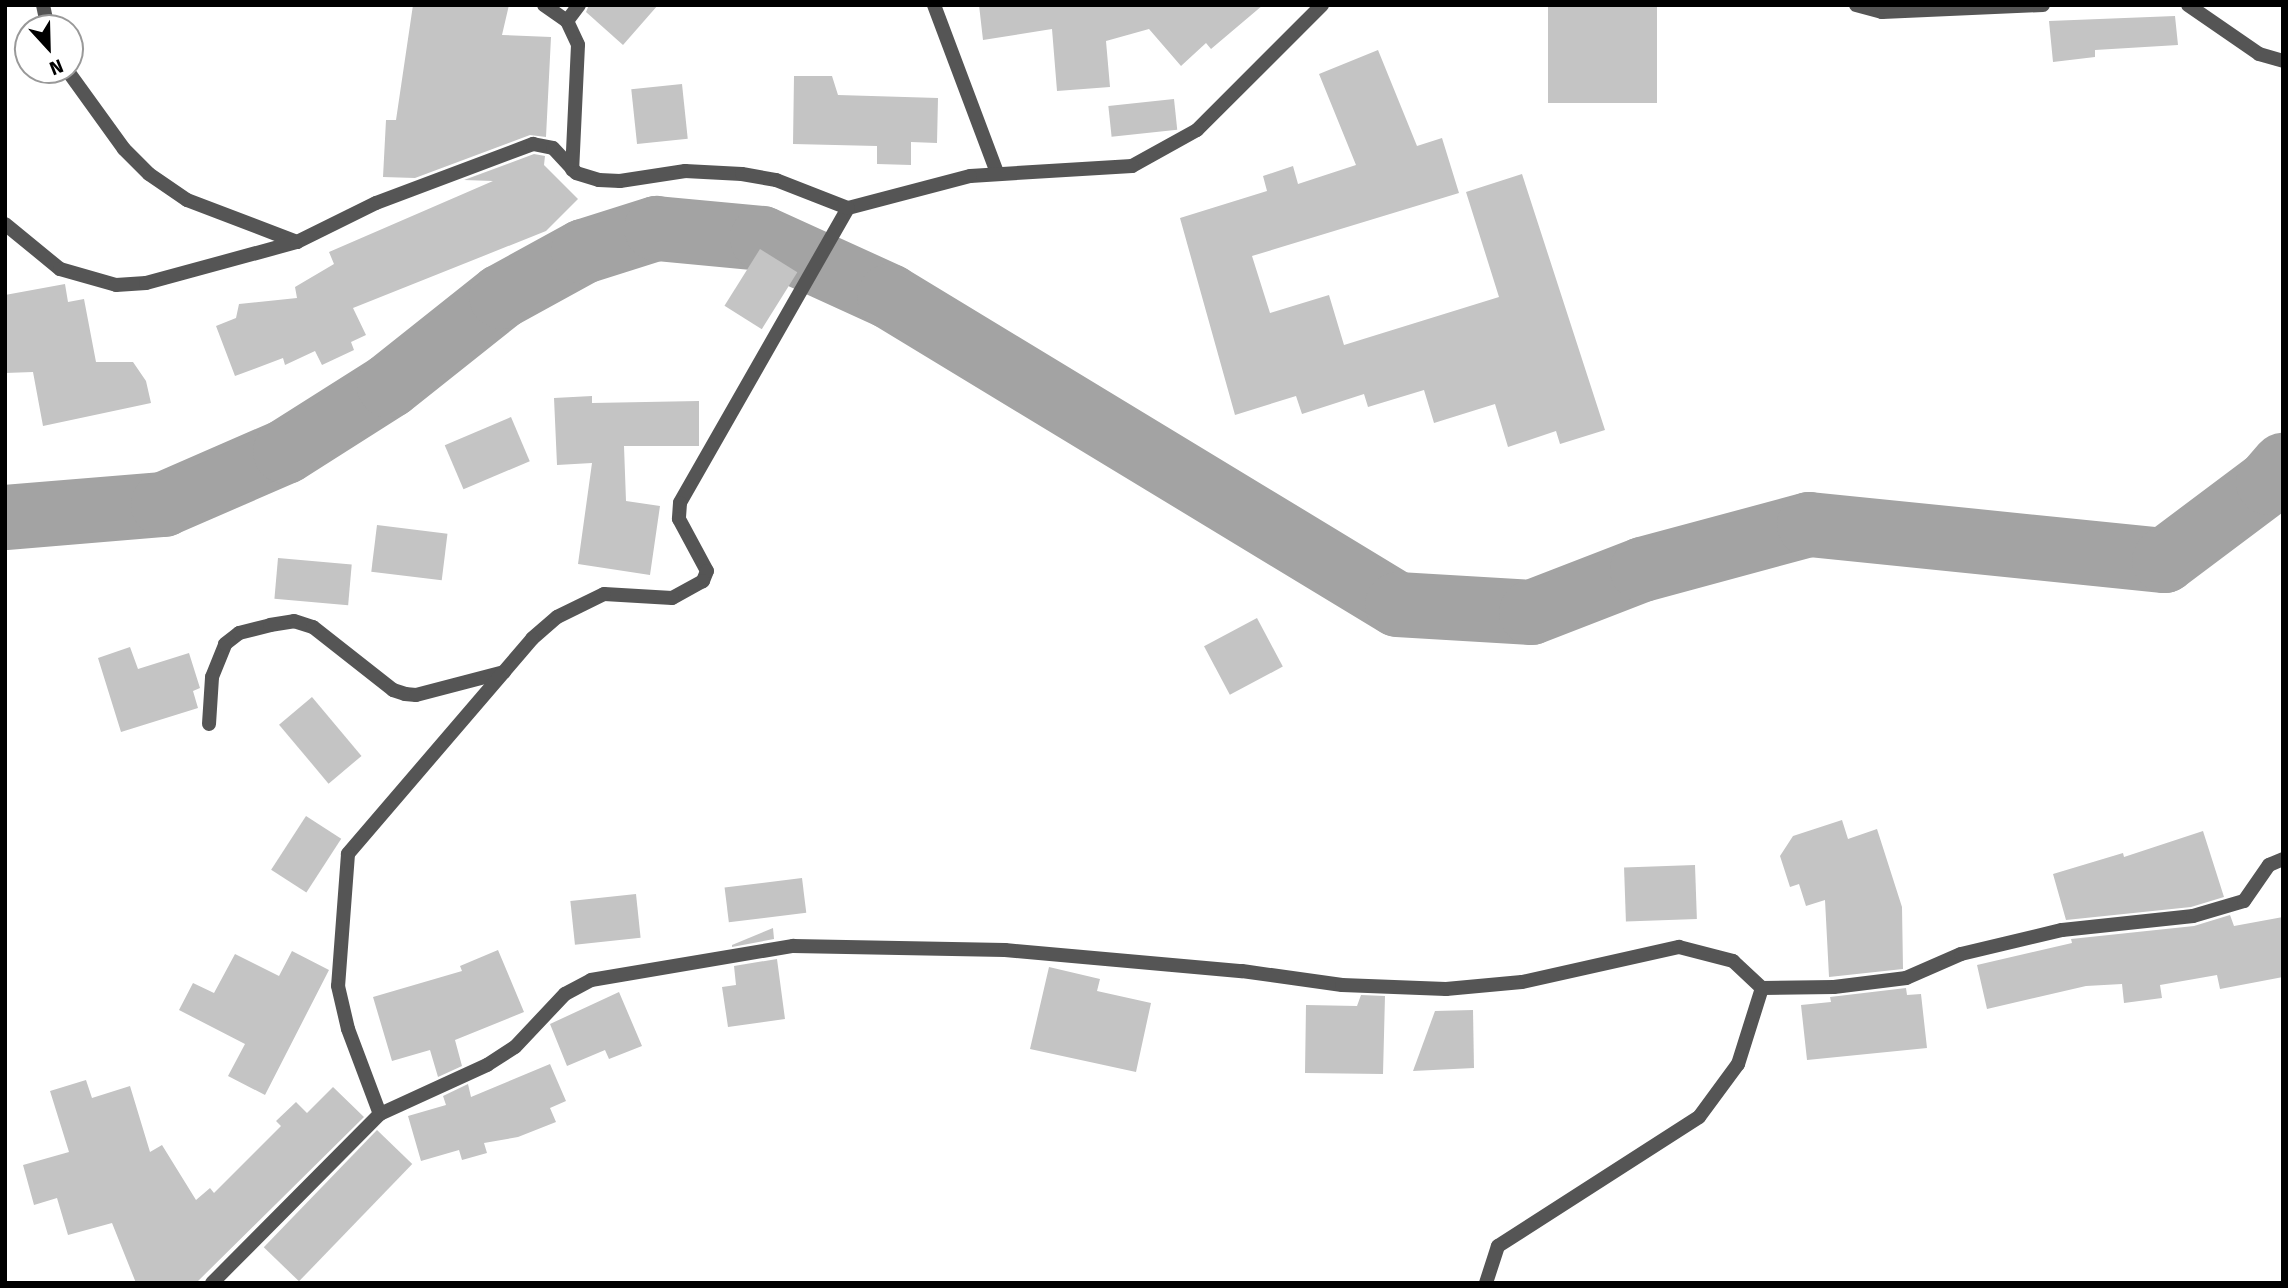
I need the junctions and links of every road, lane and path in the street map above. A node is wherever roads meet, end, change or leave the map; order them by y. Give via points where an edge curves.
1 (544, 5) edge
2 (579, 5) edge
3 (934, 5) edge
4 (1322, 5) edge
5 (1856, 5) edge
6 (2043, 5) edge
7 (2190, 5) edge
8 (567, 21) junction
9 (2283, 61) edge
10 (77, 84) edge
11 (572, 170) junction
12 (997, 173) junction
13 (848, 208) junction
14 (5, 224) edge
15 (297, 242) junction
16 (504, 672) junction
17 (209, 724) dead end
18 (2283, 859) edge
19 (1762, 988) junction
20 (380, 1114) junction
21 (212, 1283) edge
22 (1486, 1283) edge

1 - 8 street
2 - 8 street
3 - 12 street
4 - 12 street via 1197,130 1132,166
5 - 6 street via 1882,12
7 - 9 street via 2259,54
8 - 11 street via 579,58
10 - 15 street via 124,149 149,174 187,200
11 - 13 street via 621,181 685,170 742,174 776,180
11 - 15 street via 552,148 533,144 376,203
12 - 13 street via 916,187
13 - 16 street via 680,503 679,519 707,571 703,581 672,598 604,594 557,617
14 - 15 street via 60,269 116,285 146,283
16 - 17 street via 405,694 393,690 313,627 294,621 270,625 239,633 225,644 212,677
16 - 20 street via 348,854 338,986 348,1029
18 - 19 street via 2269,865 2244,901 2193,916 2062,930 1961,954 1906,978 1834,987
19 - 20 street via 1733,961 1679,947 1522,982 1446,989 1342,985 1242,971 1005,950 793,946 591,980 565,994 515,1047 487,1065
19 - 22 street via 1738,1065 1699,1117 1499,1246
20 - 21 street

